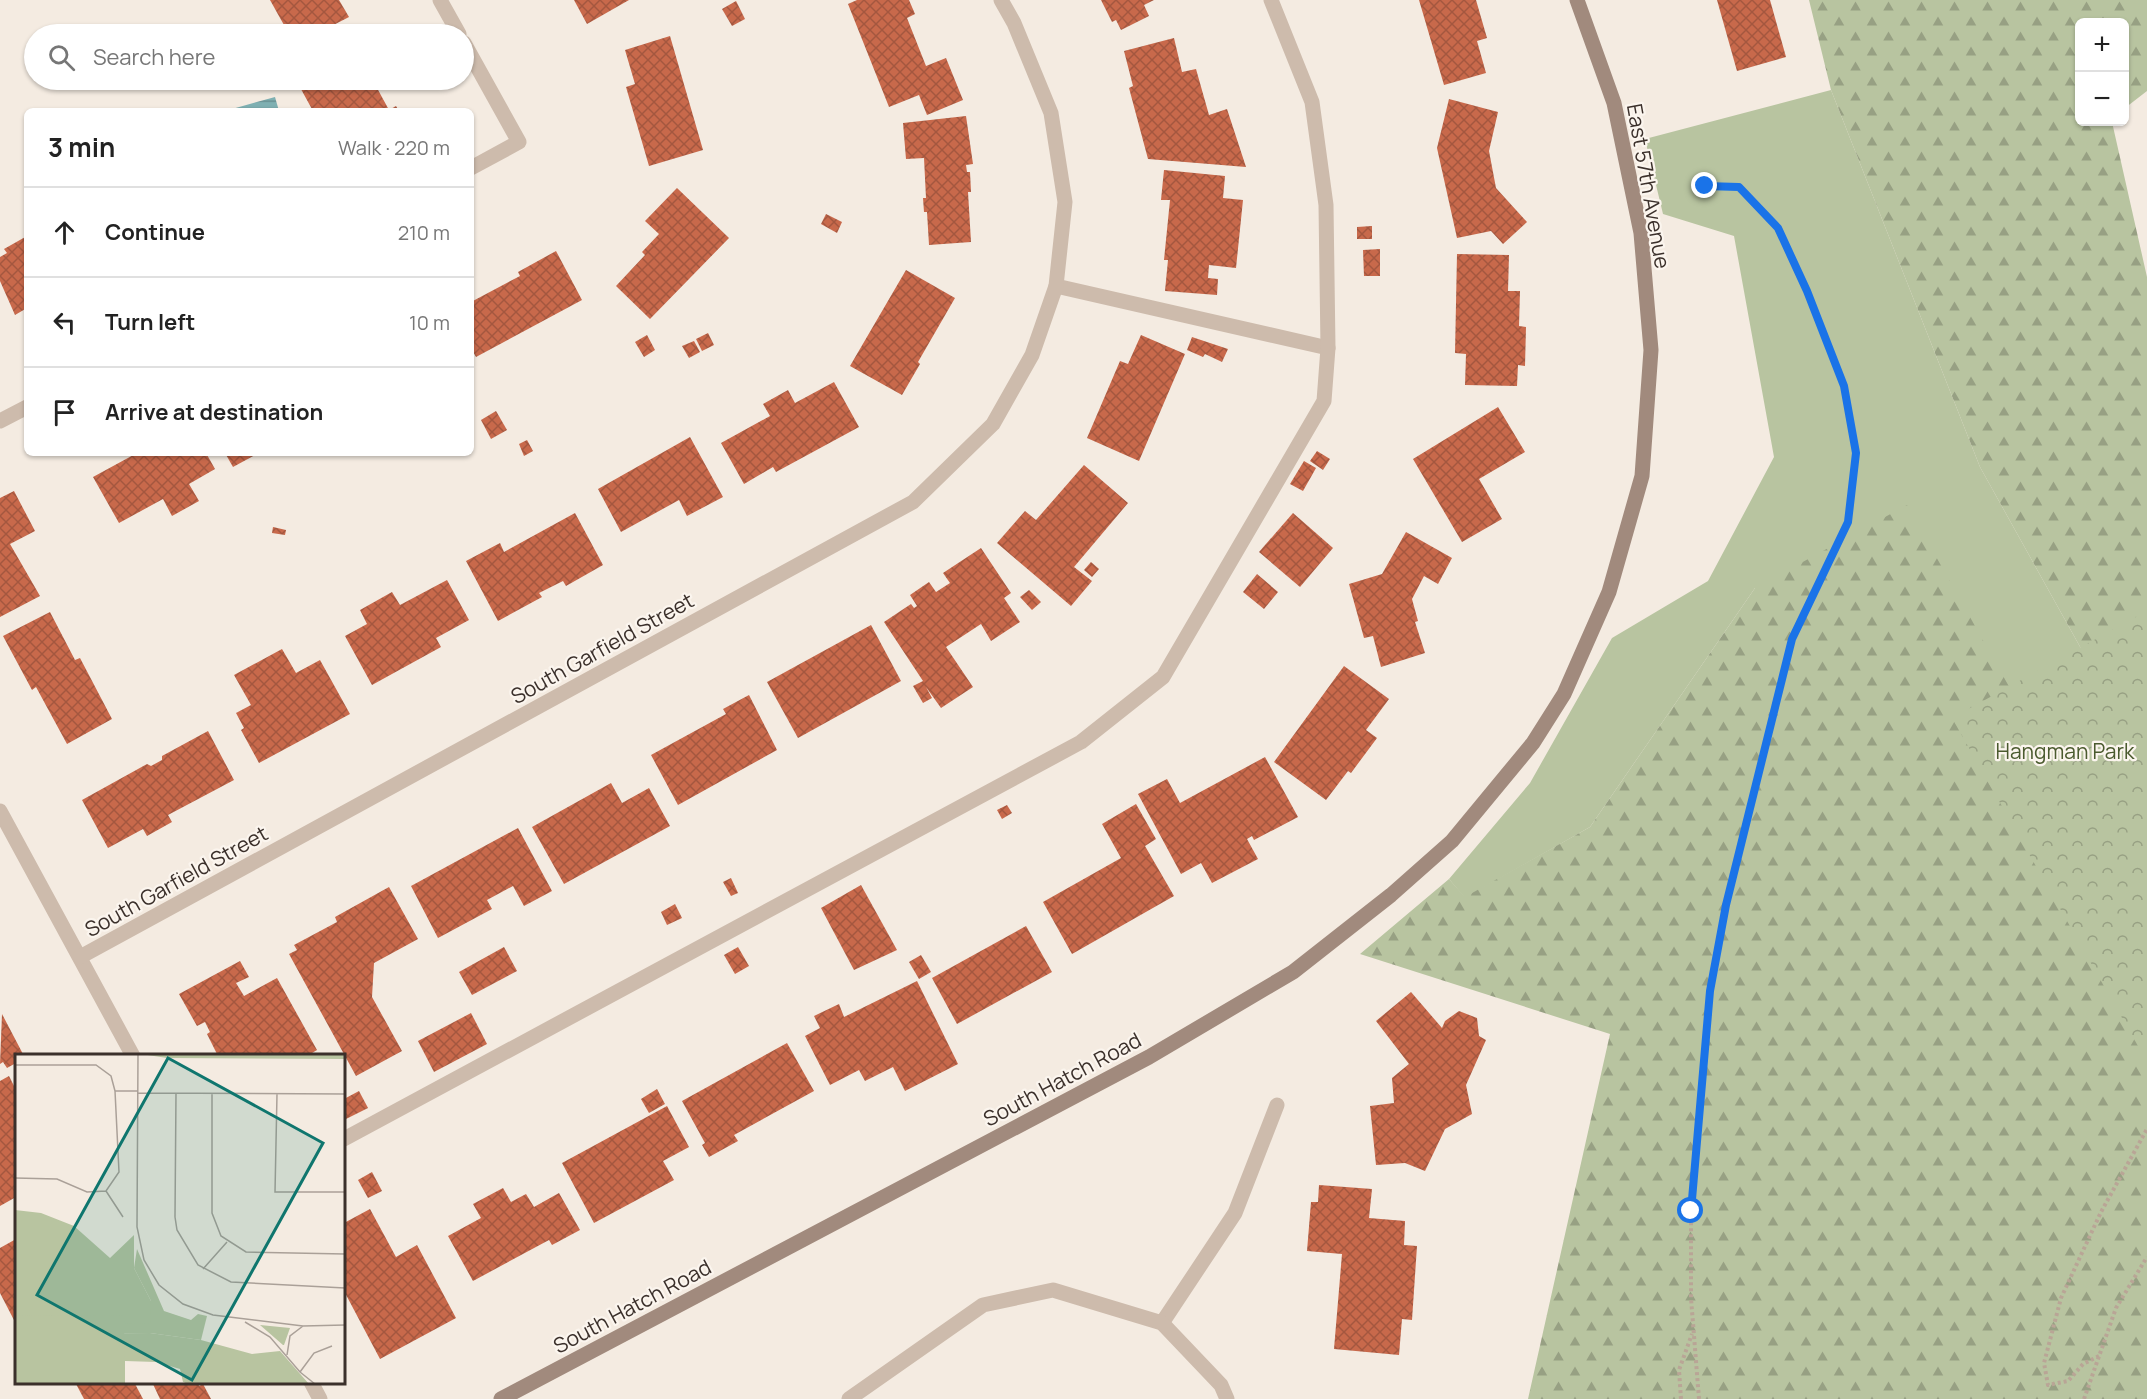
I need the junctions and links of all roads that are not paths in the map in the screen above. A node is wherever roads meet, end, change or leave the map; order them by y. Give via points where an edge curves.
1 (440, 0) edge
2 (1001, 0) edge
3 (1271, 0) edge
4 (1577, 0) edge
5 (453, 24) edge
6 (474, 61) edge
7 (474, 166) edge
8 (1056, 286) junction
9 (1328, 348) junction
10 (24, 409) edge
11 (0, 421) edge
12 (1564, 694) joint
13 (0, 812) edge
14 (80, 957) junction
15 (132, 1054) edge
16 (1277, 1105) dead end
17 (345, 1138) edge
18 (1162, 1323) junction
19 (312, 1384) edge
20 (320, 1399) edge
21 (501, 1399) edge
22 (849, 1399) edge
23 (1227, 1399) edge

1 - 5 street
2 - 8 street, South Garfield Street via 1051,112 1065,202
3 - 9 street via 1312,102 1326,205
4 - 12 main road, East 57th Avenue via 1614,103 1641,233 1651,350 1642,476 1610,592
6 - 7 street via 519,142
8 - 9 street
8 - 14 street, South Garfield Street via 1032,354 993,424 913,502
9 - 17 street via 1324,401 1163,677 1081,742
10 - 11 street
12 - 21 main road, South Hatch Road via 1533,743 1452,842 1293,972 1149,1057
13 - 14 street
14 - 15 street
16 - 18 street via 1235,1213
18 - 22 street via 1053,1290 983,1305
18 - 23 street via 1221,1385
19 - 20 street

